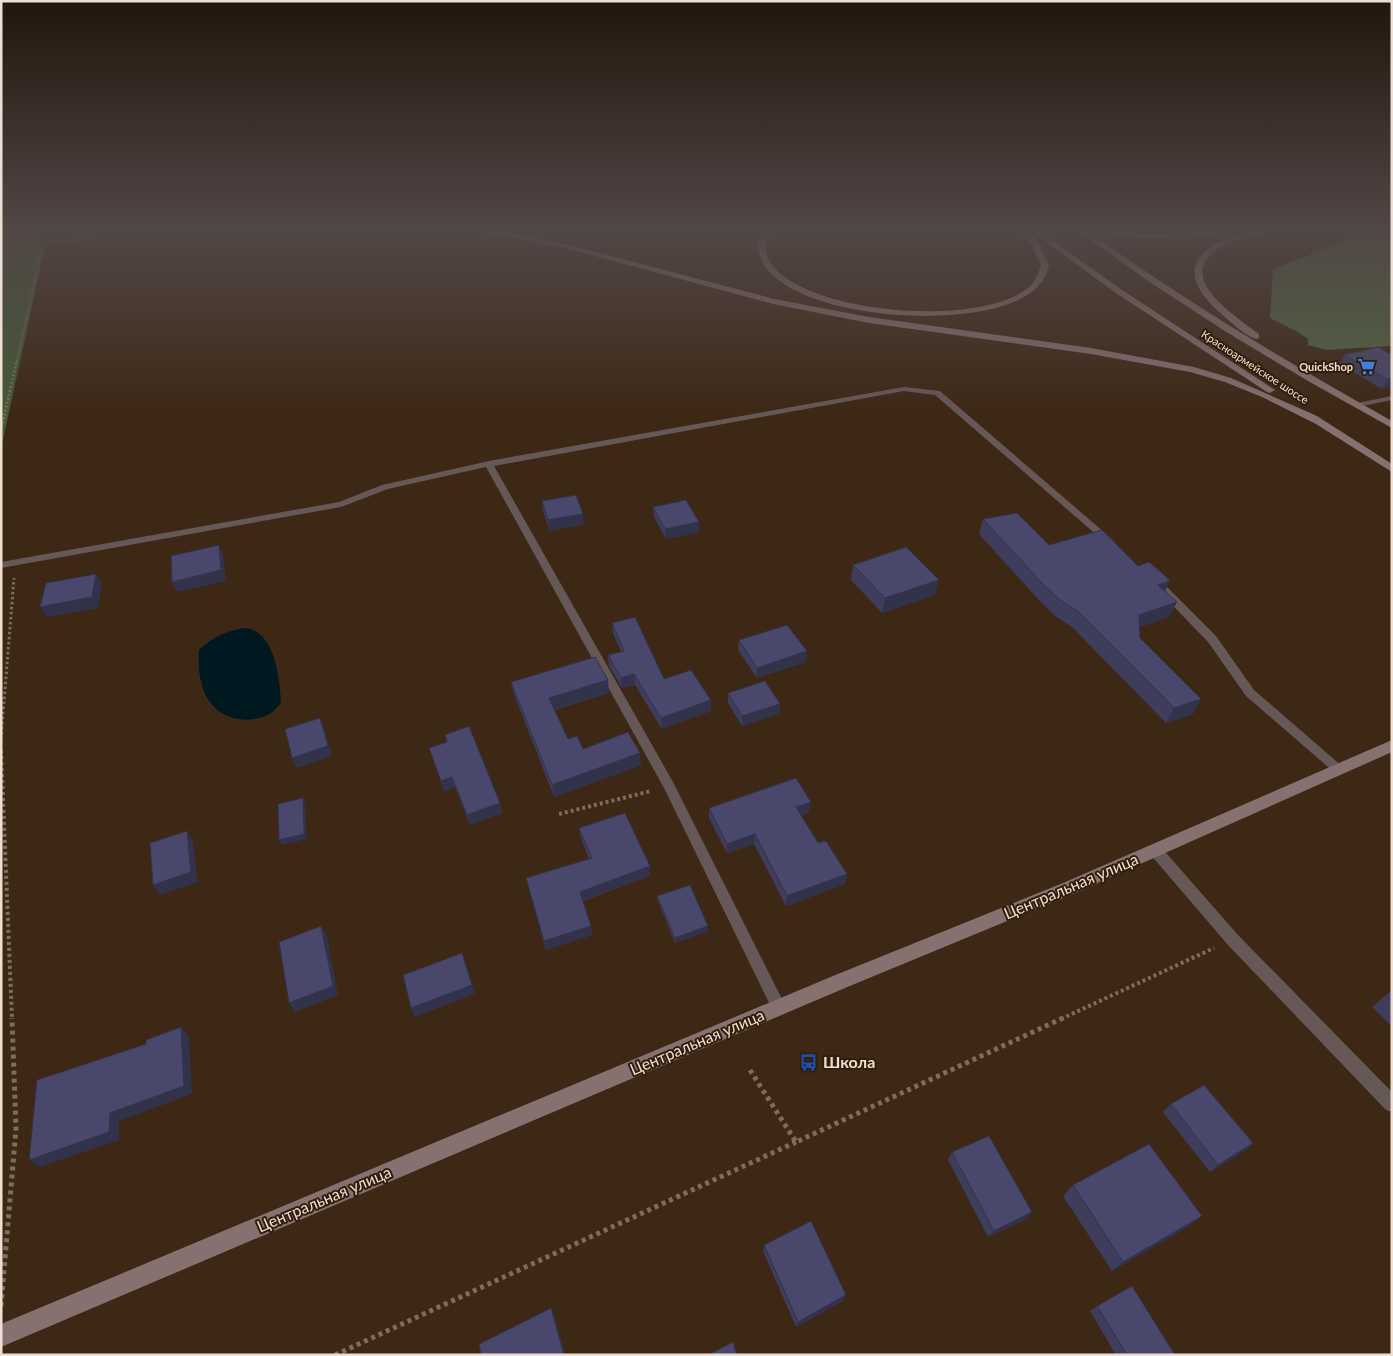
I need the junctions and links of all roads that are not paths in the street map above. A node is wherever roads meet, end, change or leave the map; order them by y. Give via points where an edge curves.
1 (737, 291) edge
2 (803, 291) edge
3 (1028, 291) edge
4 (1119, 291) edge
5 (1170, 291) edge
6 (1204, 291) edge
7 (1306, 374) junction
8 (1392, 398) edge
9 (1357, 405) junction
10 (1319, 422) junction
11 (1392, 425) edge
12 (489, 464) junction
13 (1392, 469) edge
14 (1116, 547) edge
15 (1, 565) edge
16 (1146, 573) edge
17 (1390, 748) edge
18 (1339, 770) junction
19 (1155, 850) junction
20 (779, 1008) junction
21 (1392, 1104) edge
22 (1, 1336) edge

1 - 10 main road via 869,320 1091,351 1192,369 1228,380
2 - 3 main road via 869,310 909,313 972,310
4 - 10 main road, Красноармейское шоссе
5 - 7 main road, Красноармейское шоссе
6 - 7 main road via 1233,318
7 - 9 main road
8 - 9 lane
9 - 11 main road
10 - 13 main road
12 - 14 lane via 904,389 937,393
12 - 15 lane via 385,487 341,504
12 - 20 lane via 669,786
16 - 18 lane via 1212,640 1250,693
17 - 18 main road, Центральная улица
18 - 19 main road, Центральная улица
19 - 20 main road, Центральная улица
19 - 21 lane via 1233,940
20 - 22 main road, Центральная улица

